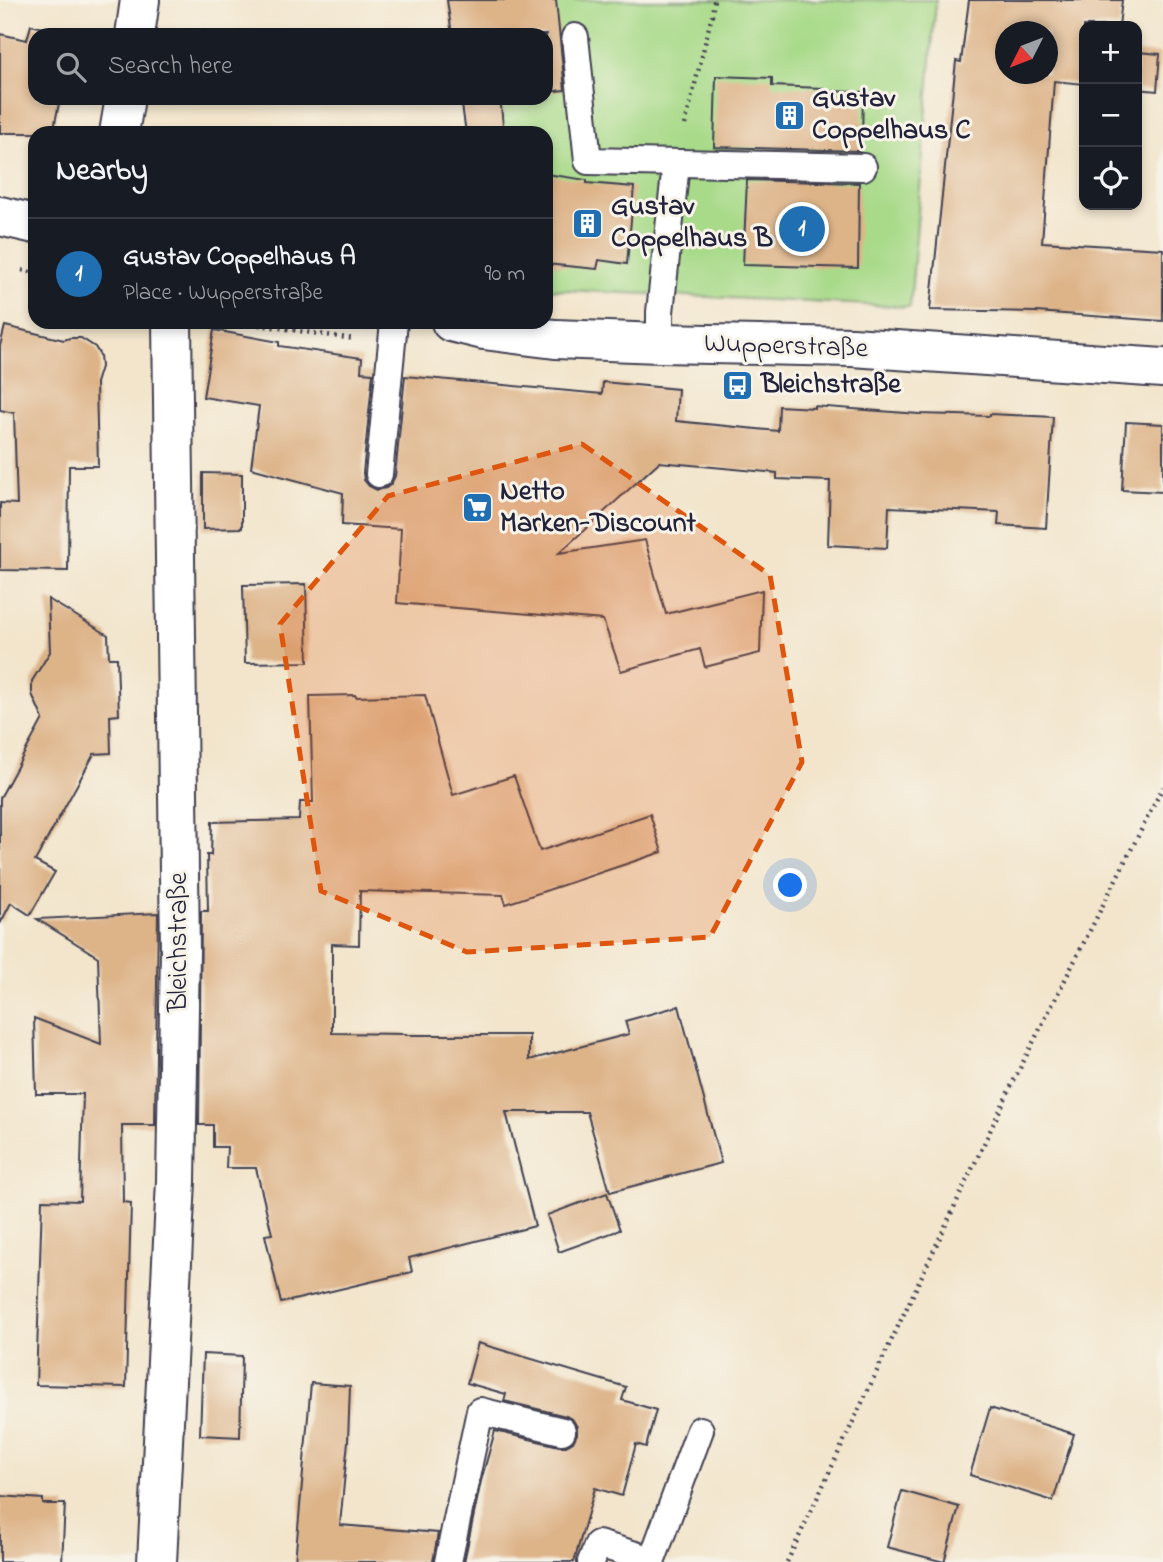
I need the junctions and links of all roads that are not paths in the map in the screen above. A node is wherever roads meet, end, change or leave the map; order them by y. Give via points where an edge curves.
1 (140, 0) edge
2 (136, 28) edge
3 (575, 37) dead end
4 (124, 105) edge
5 (120, 126) edge
6 (676, 164) junction
7 (863, 167) dead end
8 (0, 216) edge
9 (28, 222) edge
10 (172, 329) edge
11 (393, 329) edge
12 (496, 329) edge
13 (660, 343) junction
14 (1163, 368) edge
15 (379, 474) dead end
16 (700, 1430) dead end
17 (562, 1431) dead end
18 (158, 1562) edge
19 (448, 1562) edge
20 (591, 1562) edge

1 - 2 street
3 - 6 lane via 587,161
4 - 5 street
6 - 7 lane
6 - 13 lane
8 - 9 street
10 - 18 street, Bleichstraße via 180,951 176,1181
11 - 15 lane
12 - 13 street, Wupperstraße via 555,339
13 - 14 street, Wupperstraße via 852,347
16 - 20 lane via 652,1560 598,1544
17 - 19 lane via 480,1411

